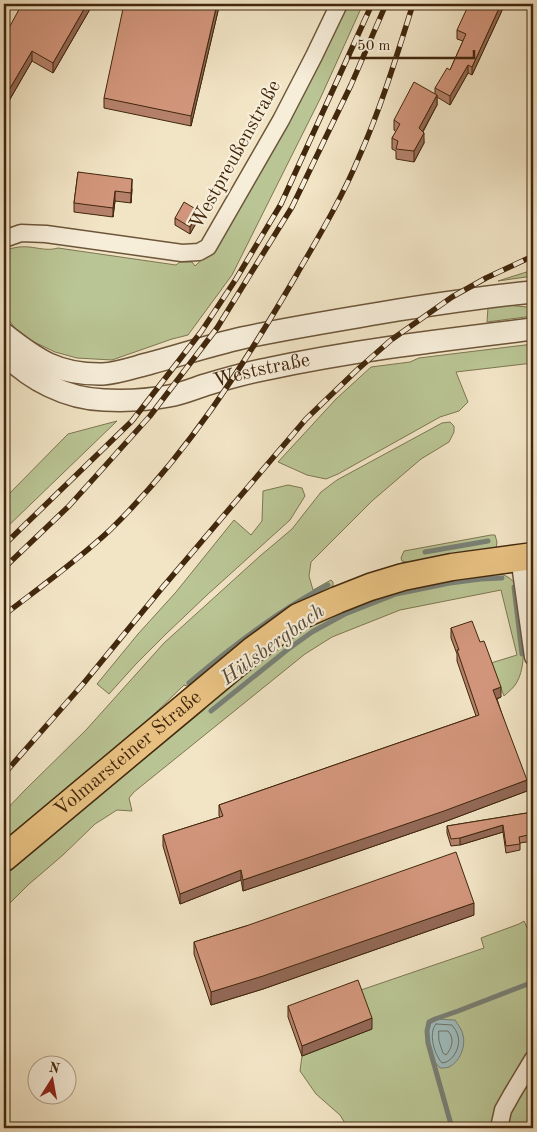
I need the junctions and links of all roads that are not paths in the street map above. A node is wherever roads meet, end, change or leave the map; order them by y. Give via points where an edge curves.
1 (339, 4) edge
2 (4, 239) edge
3 (533, 292) edge
4 (533, 329) edge
5 (4, 334) edge
6 (4, 354) edge
7 (526, 557) edge
8 (533, 657) edge
9 (4, 858) edge
10 (533, 1059) edge
11 (500, 1128) edge

1 - 2 street, Westpreußenstraße via 281,120 208,247 199,252 182,253 46,234 21,233
3 - 5 street, Weststraße via 489,296 240,338 104,374 64,370 50,365
4 - 6 street, Weststraße via 312,360 265,369 169,396 130,400 103,400 58,390 31,376
7 - 8 street
7 - 9 main road, Volmarsteiner Straße via 403,577 298,617 253,650
10 - 11 street via 503,1110

